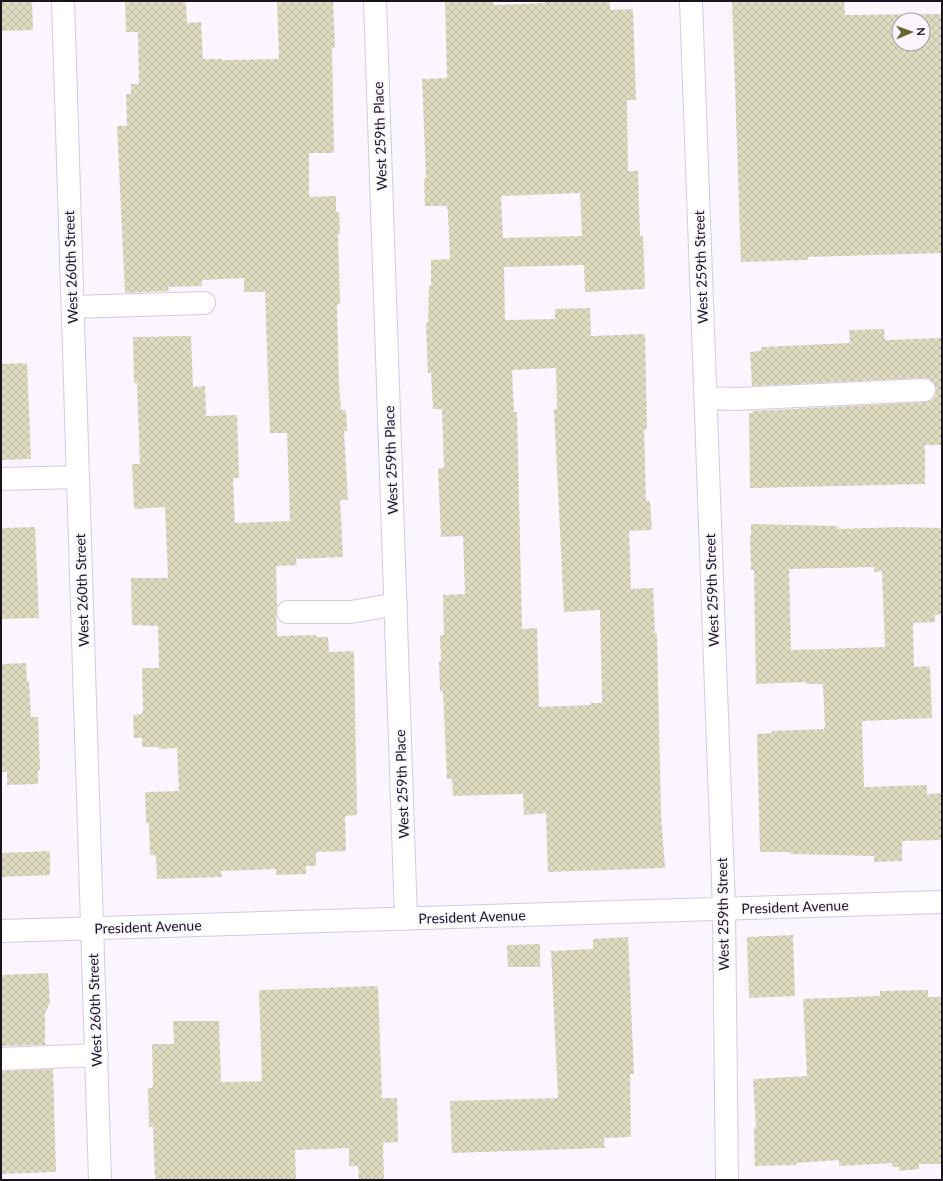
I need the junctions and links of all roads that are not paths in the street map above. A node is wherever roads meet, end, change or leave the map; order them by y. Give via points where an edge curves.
1 (63, 1) edge
2 (375, 1) edge
3 (691, 1) edge
4 (204, 303) dead end
5 (73, 307) junction
6 (924, 390) dead end
7 (705, 398) junction
8 (78, 477) junction
9 (1, 479) edge
10 (396, 604) junction
11 (288, 612) dead end
12 (942, 902) edge
13 (724, 909) junction
14 (406, 919) junction
15 (93, 928) junction
16 (1, 931) edge
17 (97, 1055) junction
18 (1, 1059) edge
19 (100, 1180) edge
20 (727, 1180) edge

1 - 5 street, West 260th Street
2 - 10 street, West 259th Place
3 - 7 street, West 259th Street
4 - 5 street
5 - 8 street, West 260th Street
6 - 7 street via 736,399
7 - 13 street, West 259th Street
8 - 9 street
8 - 15 street, West 260th Street
10 - 11 street via 352,612
10 - 14 street, West 259th Place
12 - 13 street, President Avenue
13 - 14 street, President Avenue
13 - 20 street, West 259th Street
14 - 15 street, President Avenue
15 - 16 street, President Avenue
15 - 17 street, West 260th Street
17 - 18 street
17 - 19 street, West 260th Street

